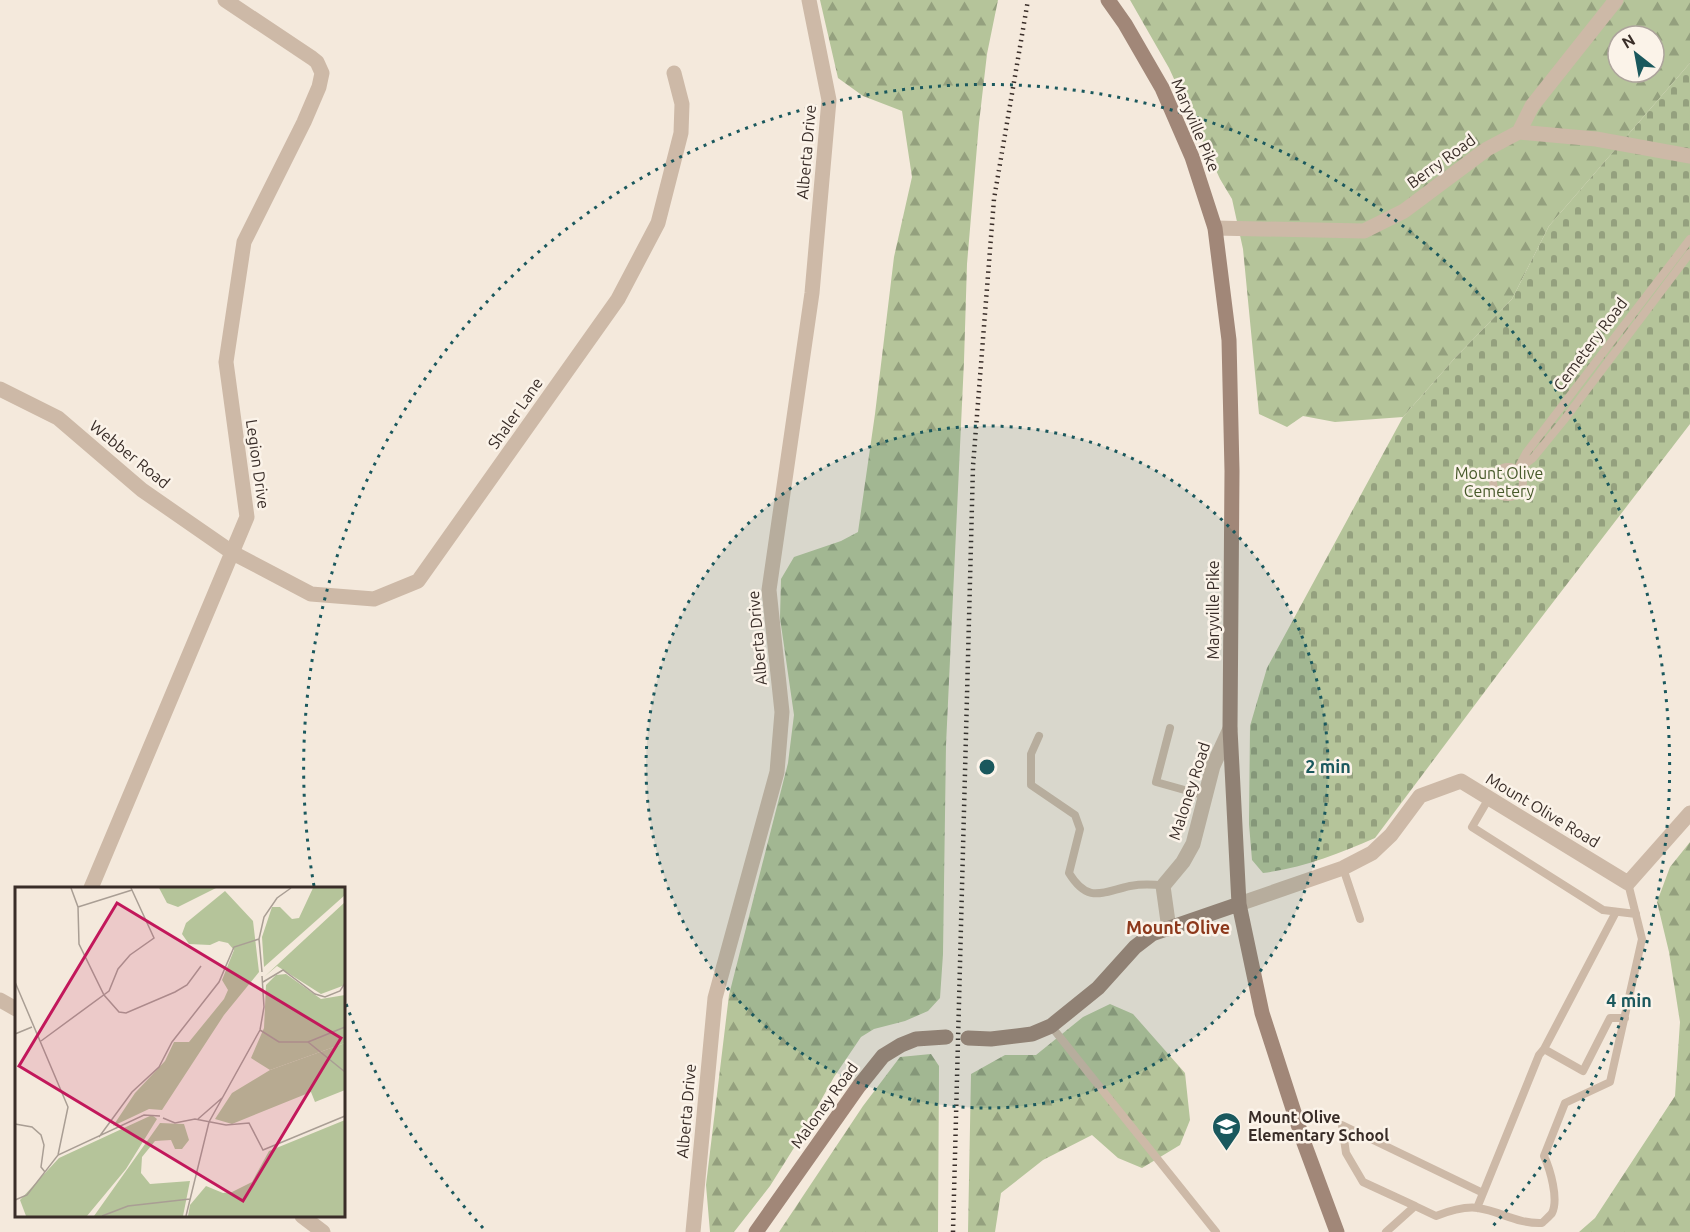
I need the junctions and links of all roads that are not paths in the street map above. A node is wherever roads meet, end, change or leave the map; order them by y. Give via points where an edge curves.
1 (225, 0) edge
2 (809, 0) edge
3 (1108, 0) edge
4 (1616, 0) edge
5 (674, 73) dead end
6 (1519, 132) junction
7 (1690, 156) edge
8 (1215, 228) junction
9 (1690, 238) edge
10 (1690, 253) edge
11 (0, 389) edge
12 (233, 553) junction
13 (1170, 728) dead end
14 (1230, 729) junction
15 (1039, 736) dead end
16 (1206, 796) junction
17 (1489, 798) junction
18 (1690, 813) edge
19 (1343, 868) junction
20 (1628, 882) junction
21 (1164, 886) junction
22 (91, 887) edge
23 (1239, 904) junction
24 (1616, 912) junction
25 (1636, 914) junction
26 (1360, 919) dead end
27 (1169, 929) junction
28 (0, 1000) edge
29 (15, 1008) edge
30 (1625, 1018) junction
31 (1051, 1026) junction
32 (946, 1037) dead end
33 (968, 1038) dead end
34 (1544, 1049) junction
35 (1483, 1193) junction
36 (1415, 1206) junction
37 (1477, 1208) junction
38 (304, 1217) edge
39 (323, 1232) edge
40 (693, 1232) edge
41 (756, 1232) edge
42 (1216, 1232) edge
43 (1337, 1232) edge
44 (1386, 1232) edge

1 - 12 street, Legion Drive via 312,58 320,69 321,79 244,242 226,362 247,517
2 - 40 street, Alberta Drive via 829,100 812,293 770,590 782,712 778,762 715,998
3 - 8 main road, Maryville Pike via 1162,88 1192,157
4 - 6 street via 1532,106
5 - 12 street, Shaler Lane via 682,104 681,133 658,224 618,299 418,581 374,599 311,594
6 - 7 street via 1596,139
6 - 8 street, Berry Road via 1487,149 1404,211 1364,231
8 - 14 main road, Maryville Pike via 1228,340 1232,471
9 - 10 lane, Cemetery Road via 1517,470 1533,458 1558,427
11 - 12 street, Webber Road via 58,418 142,490
12 - 22 street, Legion Drive
13 - 16 lane via 1156,782
14 - 16 street, Maloney Road via 1213,766
14 - 23 main road, Maryville Pike
15 - 21 lane via 1031,754 1031,784 1075,815 1080,829 1069,873 1075,883 1100,895 1145,884
16 - 21 street, Maloney Road via 1193,844
17 - 19 street, Mount Olive Road via 1461,781 1420,796 1392,835 1372,853
17 - 20 street, Mount Olive Road
17 - 24 lane via 1472,827 1603,910
18 - 20 street
19 - 23 street, Mount Olive Road
19 - 26 lane
20 - 25 lane
21 - 27 street
23 - 27 main road
23 - 43 main road, Maryville Pike via 1262,1013
24 - 25 lane
24 - 34 lane
25 - 30 lane via 1642,939
27 - 31 main road via 1152,934 1135,947 1098,988
28 - 29 street
30 - 34 lane via 1610,1018 1583,1071
30 - 37 lane via 1610,1082 1565,1103 1544,1156 1550,1169 1553,1212 1542,1223 1528,1224
31 - 33 main road via 1032,1034
31 - 42 lane
32 - 41 main road, Maloney Road via 916,1039 883,1056
34 - 35 lane
35 - 36 lane via 1342,1125 1346,1153 1363,1182
35 - 37 lane
36 - 37 lane via 1436,1216
36 - 44 lane
38 - 39 street

